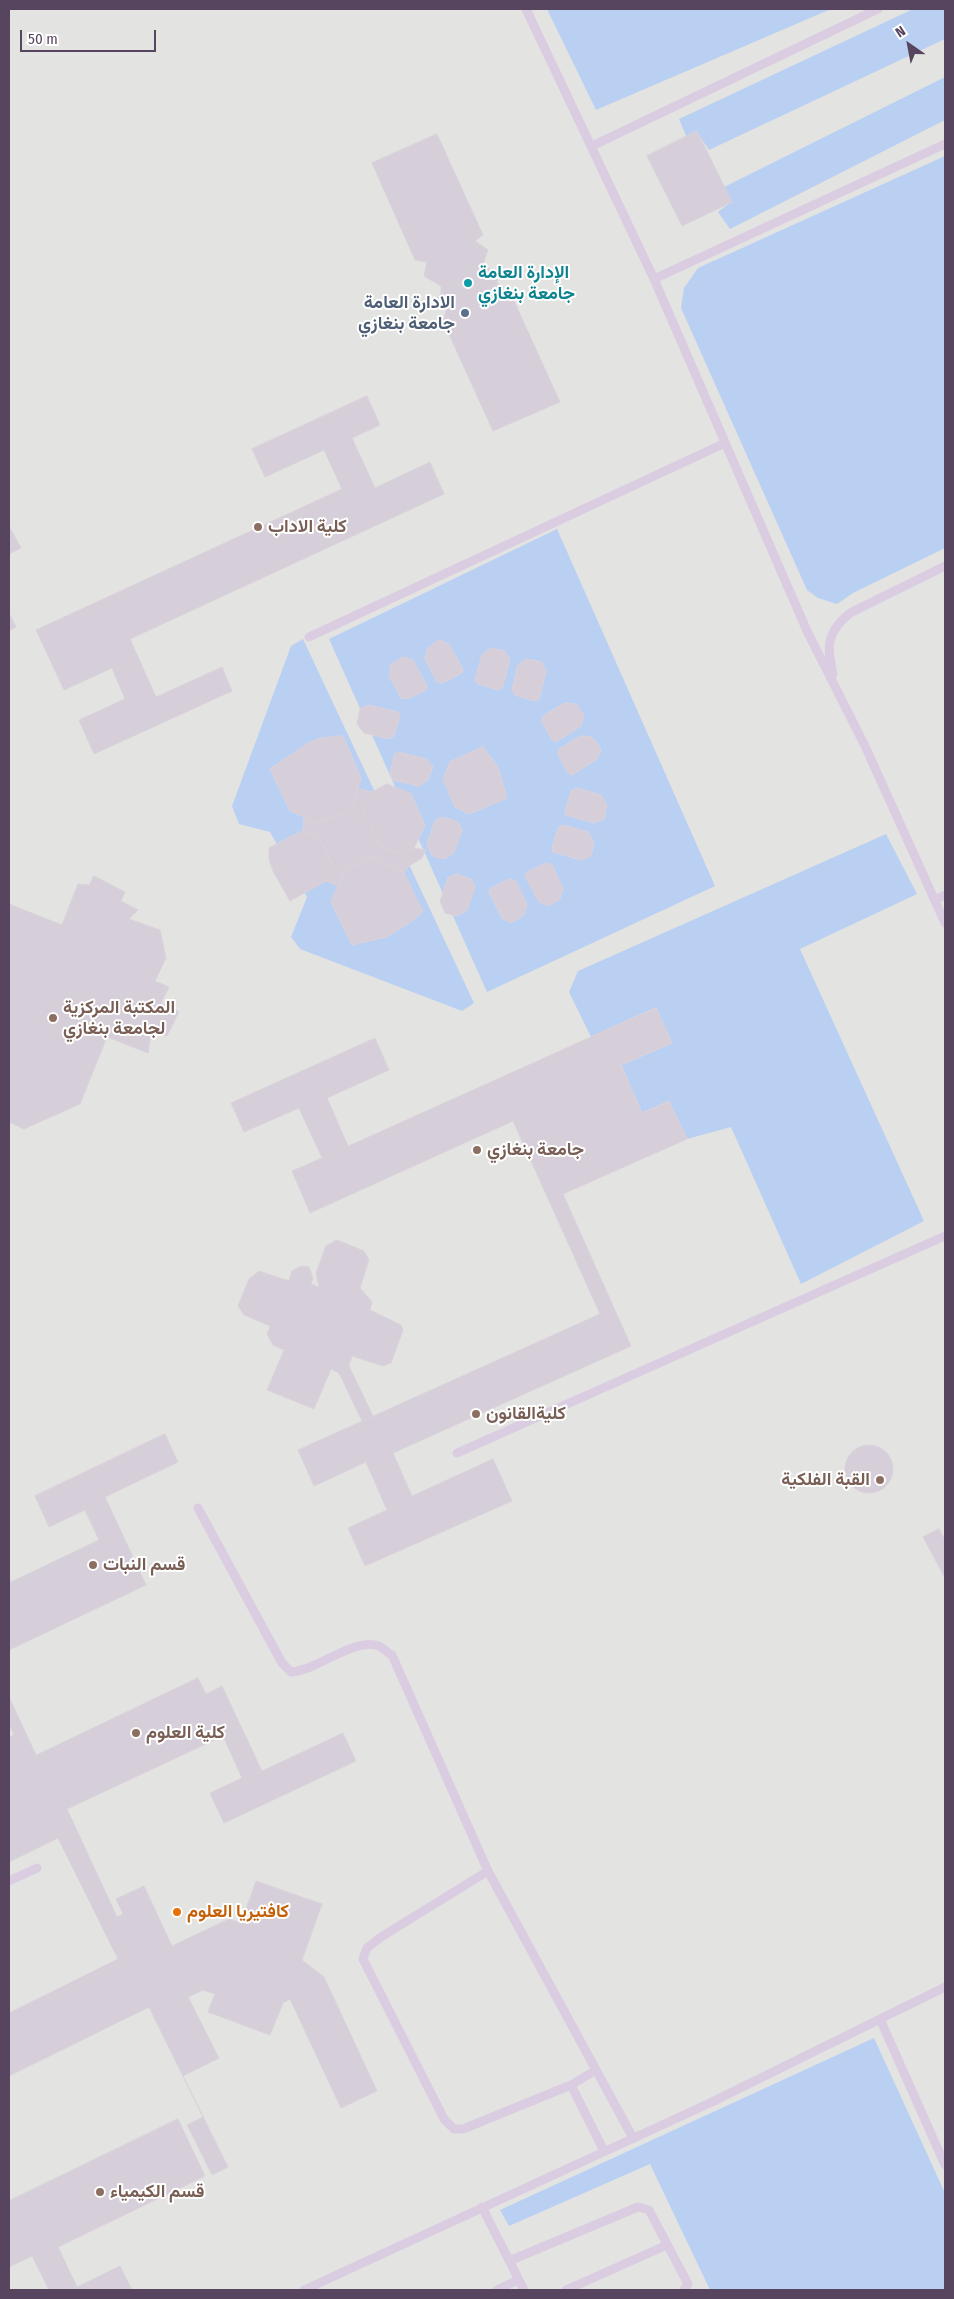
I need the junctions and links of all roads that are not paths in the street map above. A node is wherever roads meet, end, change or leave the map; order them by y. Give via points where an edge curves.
1 (526, 9) edge
2 (878, 9) edge
3 (945, 144) edge
4 (592, 146) junction
5 (654, 279) junction
6 (725, 443) junction
7 (945, 566) edge
8 (309, 637) dead end
9 (835, 684) junction
10 (945, 895) edge
11 (934, 900) junction
12 (945, 923) edge
13 (945, 1236) edge
14 (457, 1453) dead end
15 (198, 1508) dead end
16 (37, 1868) dead end
17 (488, 1871) junction
18 (9, 1881) edge
19 (945, 1987) edge
20 (880, 2019) junction
21 (596, 2070) junction
22 (572, 2085) junction
23 (633, 2138) junction
24 (604, 2151) junction
25 (945, 2165) edge
26 (482, 2207) junction
27 (667, 2245) junction
28 (509, 2261) junction
29 (518, 2280) junction
30 (304, 2290) edge
31 (497, 2290) edge
32 (524, 2290) edge
33 (566, 2290) edge
34 (684, 2290) edge

1 - 4 lane
2 - 4 lane
3 - 5 lane
4 - 5 lane
5 - 6 lane
6 - 8 lane
6 - 9 lane via 807,631
7 - 9 lane via 850,613 840,622 830,636 828,655
9 - 11 lane
10 - 11 lane
11 - 12 lane
13 - 14 lane
15 - 17 lane via 282,1663 291,1672 304,1671 360,1645 379,1646 392,1655
16 - 18 lane
17 - 21 lane
17 - 22 lane via 381,1937 367,1948 363,1959 444,2119 454,2129 463,2129
19 - 20 lane
20 - 23 lane
20 - 25 lane
21 - 22 lane
21 - 23 lane
22 - 24 lane
23 - 24 lane
24 - 26 lane
26 - 28 lane
26 - 30 lane
27 - 28 lane via 649,2210 638,2207
27 - 33 lane
27 - 34 lane via 688,2284
28 - 29 lane
29 - 31 lane
29 - 32 lane

